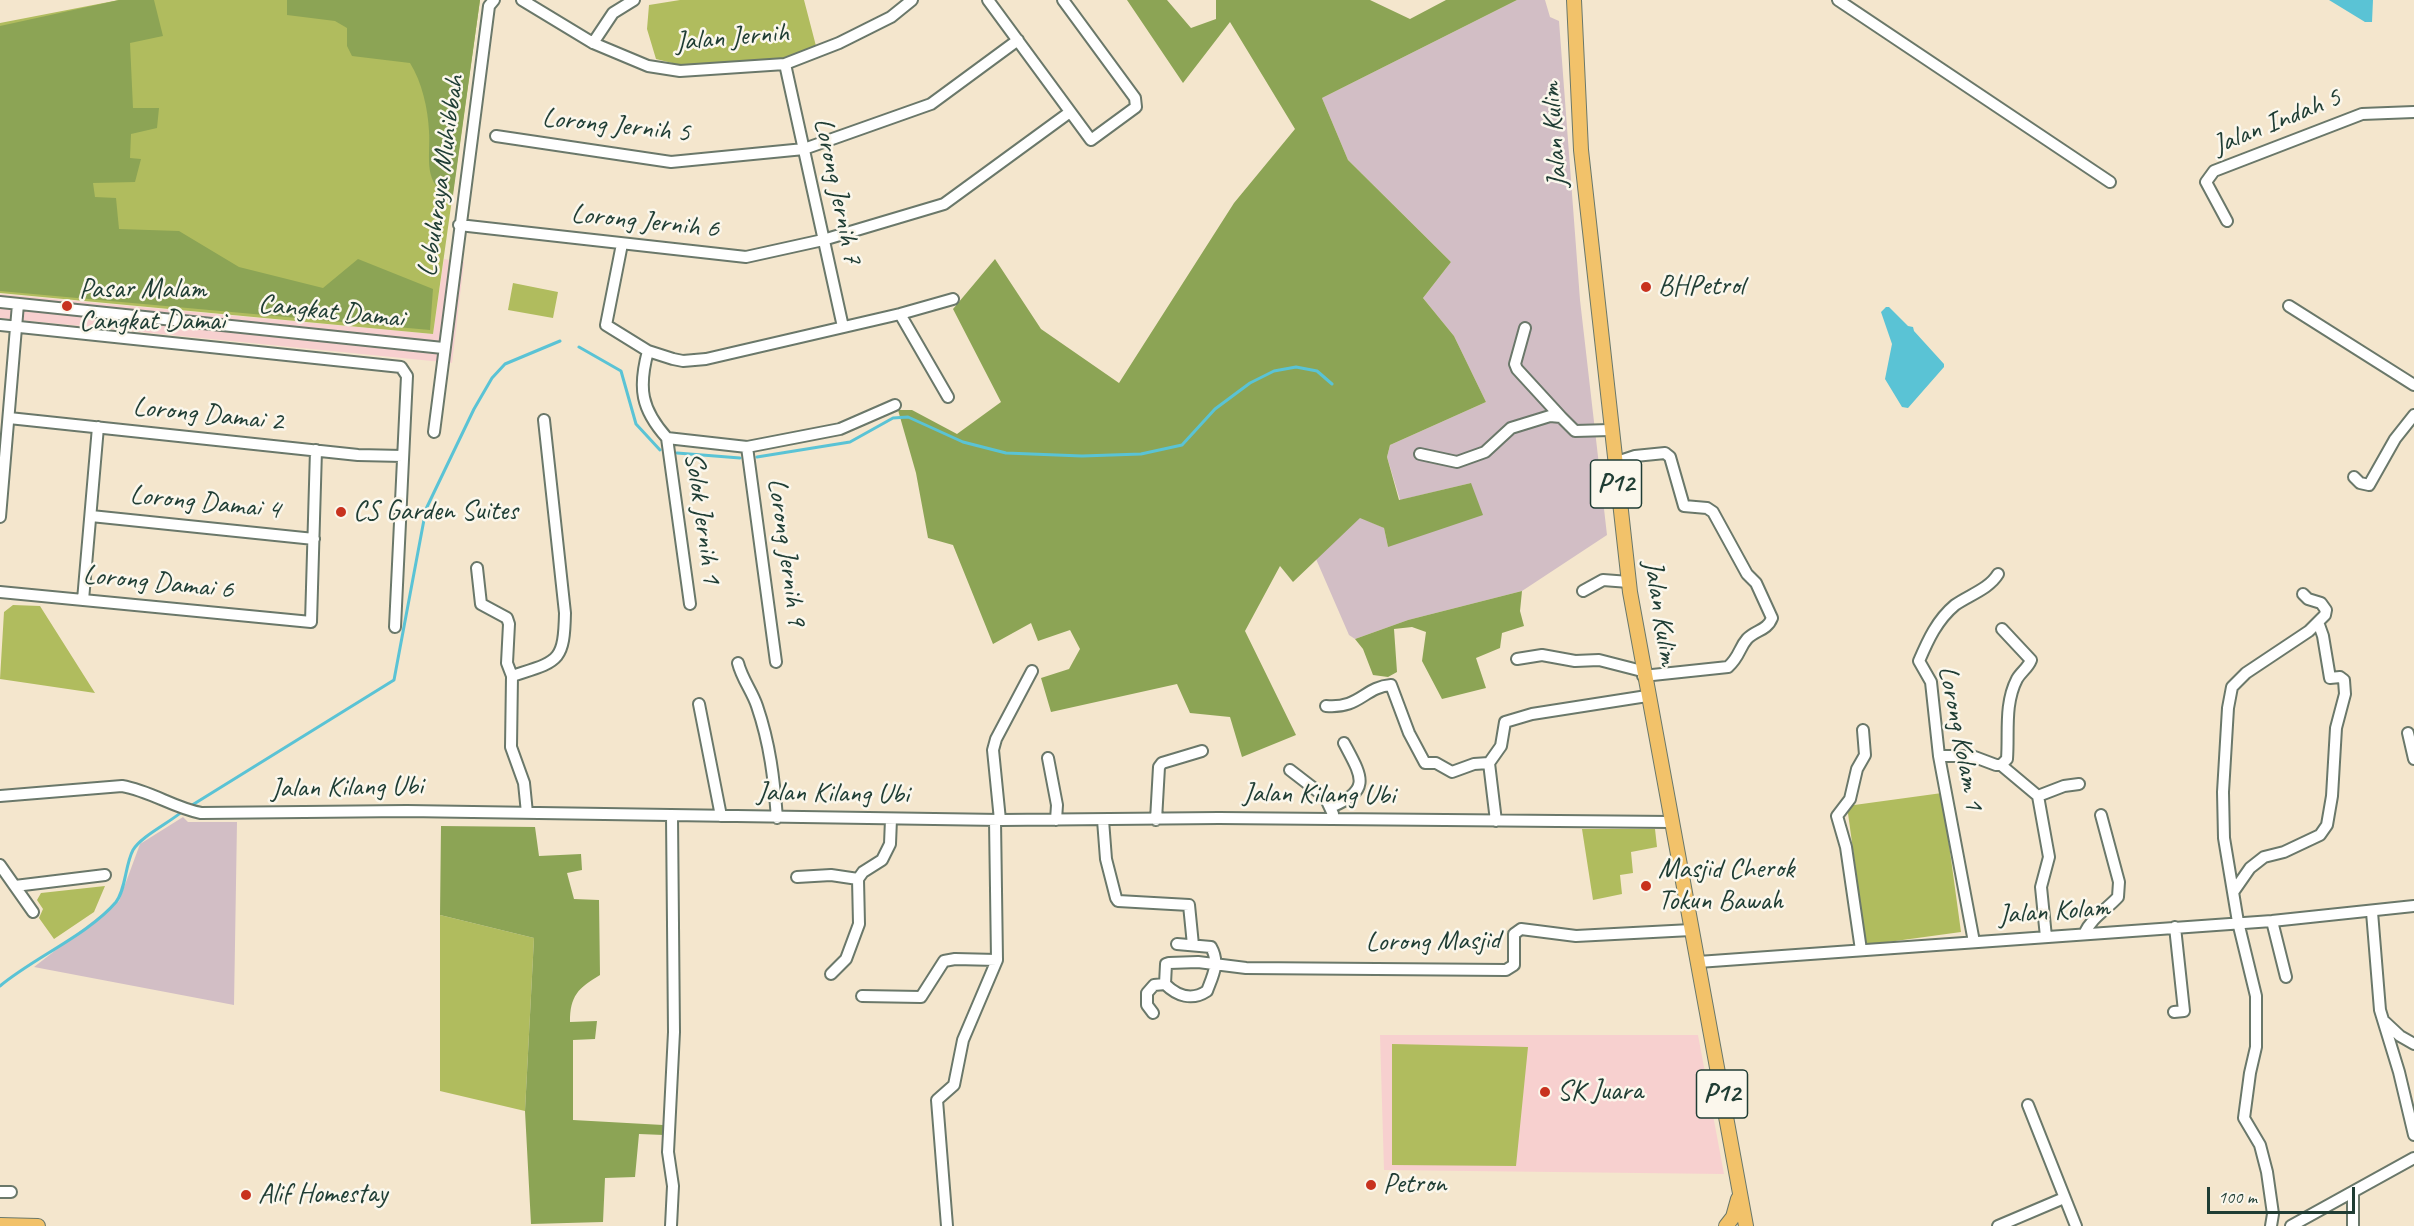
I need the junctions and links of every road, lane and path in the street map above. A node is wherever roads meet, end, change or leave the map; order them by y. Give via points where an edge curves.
1 (494, 0) edge
2 (522, 0) edge
3 (634, 0) edge
4 (912, 0) edge
5 (988, 0) edge
6 (1063, 0) edge
7 (1574, 0) edge
8 (1838, 0) edge
9 (1018, 40) junction
10 (593, 43) junction
11 (785, 64) junction
12 (1070, 112) junction
13 (2414, 112) edge
14 (496, 136) dead end
15 (804, 149) junction
16 (2110, 182) dead end
17 (2227, 221) dead end
18 (459, 225) junction
19 (823, 240) junction
20 (622, 244) junction
21 (953, 299) dead end
22 (0, 302) edge
23 (18, 304) junction
24 (2289, 306) dead end
25 (900, 314) junction
26 (0, 325) edge
27 (16, 327) junction
28 (843, 327) junction
29 (1525, 328) dead end
30 (443, 348) junction
31 (648, 351) junction
32 (2414, 385) edge
33 (948, 397) dead end
34 (895, 405) dead end
35 (2414, 415) edge
36 (9, 417) junction
37 (1561, 417) junction
38 (544, 420) dead end
39 (98, 427) junction
40 (1610, 430) junction
41 (434, 432) dead end
42 (667, 438) junction
43 (747, 447) junction
44 (316, 450) junction
45 (1420, 454) dead end
46 (403, 456) junction
47 (1614, 463) junction
48 (2354, 477) dead end
49 (91, 516) junction
50 (0, 518) edge
51 (314, 539) junction
52 (477, 568) dead end
53 (1998, 574) dead end
54 (1629, 582) junction
55 (1583, 591) dead end
56 (0, 592) edge
57 (2303, 594) dead end
58 (83, 600) junction
59 (690, 604) dead end
60 (2318, 622) junction
61 (395, 627) dead end
62 (2002, 629) dead end
63 (1517, 659) dead end
64 (776, 662) dead end
65 (738, 663) dead end
66 (1032, 671) dead end
67 (1643, 673) junction
68 (512, 676) junction
69 (1647, 696) junction
70 (699, 704) dead end
71 (1326, 706) dead end
72 (1863, 730) dead end
73 (2408, 734) dead end
74 (1344, 743) dead end
75 (1202, 751) dead end
76 (1939, 756) junction
77 (1048, 758) dead end
78 (2414, 759) edge
79 (1489, 763) junction
80 (2001, 765) junction
81 (1290, 770) dead end
82 (2079, 784) dead end
83 (0, 796) edge
84 (2038, 796) junction
85 (1331, 807) junction
86 (527, 813) junction
87 (2100, 815) dead end
88 (672, 816) junction
89 (721, 816) junction
90 (777, 818) junction
91 (891, 819) junction
92 (998, 820) junction
93 (1056, 820) junction
94 (1103, 820) junction
95 (1156, 820) junction
96 (1334, 820) junction
97 (1496, 821) junction
98 (1671, 822) junction
99 (0, 865) edge
100 (105, 875) dead end
101 (797, 878) dead end
102 (858, 879) junction
103 (15, 886) junction
104 (2234, 891) junction
105 (2414, 906) edge
106 (33, 912) dead end
107 (2372, 912) junction
108 (2272, 921) junction
109 (2238, 922) junction
110 (2175, 927) junction
111 (1691, 930) junction
112 (2084, 934) junction
113 (2046, 937) junction
114 (1974, 942) junction
115 (1177, 944) dead end
116 (1193, 945) junction
117 (1861, 950) junction
118 (998, 960) junction
119 (1698, 962) junction
120 (1216, 965) junction
121 (831, 974) dead end
122 (2286, 977) dead end
123 (1165, 984) junction
124 (862, 996) dead end
125 (2174, 1012) dead end
126 (1153, 1013) dead end
127 (2383, 1020) junction
128 (2414, 1044) edge
129 (2028, 1105) dead end
130 (2414, 1135) edge
131 (2414, 1158) edge
132 (1740, 1192) junction
133 (2353, 1194) junction
134 (2064, 1198) junction
135 (0, 1225) edge
136 (38, 1226) edge
137 (671, 1226) edge
138 (947, 1226) edge
139 (1726, 1226) edge
140 (1746, 1226) edge
141 (1998, 1226) edge
142 (2076, 1226) edge
143 (2271, 1226) edge
144 (2291, 1226) edge
145 (2353, 1226) edge

1 - 18 street, Lebuhraya Muhibbah via 489,6
2 - 10 street, Jalan Jernih
3 - 10 street via 613,13
4 - 11 street, Jalan Jernih via 891,17
5 - 9 street
6 - 12 street via 1135,98 1136,107 1091,140
7 - 40 main road, Jalan Kulim / P12 via 1577,111
8 - 16 street
9 - 12 street
9 - 15 street, Lorong Jernih 5 via 931,104
10 - 11 street, Jalan Jernih via 648,66 680,71
11 - 15 street, Lorong Jernih 7
12 - 19 street, Lorong Jernih 6 via 944,204
13 - 17 street, Jalan Indah 5 via 2362,114 2214,171 2206,182
14 - 15 street, Lorong Jernih 5 via 671,162
15 - 19 street, Lorong Jernih 7
18 - 20 street, Lorong Jernih 6
18 - 30 street, Lebuhraya Muhibbah
19 - 20 street, Lorong Jernih 6 via 746,257
19 - 28 street, Lorong Jernih 7
20 - 31 street via 606,325
21 - 25 street
22 - 23 street, Cangkat Damai
23 - 27 street
23 - 30 street, Cangkat Damai
24 - 32 street
25 - 28 street
25 - 33 street
26 - 27 street, Cangkat Damai
27 - 36 street
27 - 46 street, Cangkat Damai via 401,367 407,376
28 - 31 street via 683,361
29 - 37 street via 1517,369
30 - 41 street, Lebuhraya Muhibbah
31 - 42 street via 642,394 646,409
34 - 43 street via 840,429
35 - 48 street via 2369,485
36 - 39 street, Lorong Damai 2
36 - 50 street
37 - 40 street via 1575,431
37 - 45 street via 1550,416 1511,428 1485,452 1457,462
38 - 68 street via 565,613 564,642 562,652 552,662
39 - 44 street, Lorong Damai 2
39 - 49 street
40 - 47 main road, Jalan Kulim / P12
42 - 43 street
42 - 59 street, Solok Jernih 1
43 - 64 street, Lorong Jernih 9
44 - 46 street, Lorong Damai 2
44 - 51 street
46 - 61 street
47 - 54 main road, Jalan Kulim / P12
47 - 67 street via 1635,456 1665,453 1670,457 1684,506 1707,508 1713,513 1756,583 1772,618 1769,626 1746,639 1738,658 1728,667
49 - 51 street, Lorong Damai 4
49 - 58 street
51 - 58 street, Lorong Damai 6 via 311,622
52 - 68 street via 481,604 507,618 509,624 507,663
53 - 76 street, Lorong Kolam 1 via 1936,625 1919,661 1931,682
54 - 55 street via 1603,580
54 - 67 main road, Jalan Kulim / P12
56 - 58 street, Lorong Damai 6
57 - 60 street via 2326,610
60 - 104 street via 2232,687 2223,792 2224,838
60 - 104 street via 2330,678 2344,680 2345,694 2338,713 2327,825 2320,835 2264,857 2250,868
62 - 80 street via 2031,660 2012,692 2006,732 2007,759
63 - 67 street via 1542,655 1575,661 1599,660
65 - 90 street via 742,680 757,706 772,759
66 - 92 street via 993,750
67 - 69 main road, Jalan Kulim / P12
68 - 86 street via 511,747 524,783
69 - 79 street via 1532,714 1505,722 1501,746
69 - 98 main road, Jalan Kulim / P12
70 - 89 street
71 - 79 street via 1341,708 1354,704 1380,686 1391,685 1425,763 1452,772
72 - 117 street via 1865,755 1857,768 1850,799 1837,816 1846,847
73 - 78 street
74 - 85 street via 1360,778 1358,791
75 - 95 street via 1159,767
76 - 80 street via 1960,754
76 - 114 street, Lorong Kolam 1
77 - 93 street via 1058,805
79 - 97 street
80 - 84 street
81 - 85 street via 1325,797
82 - 84 street
83 - 86 street, Jalan Kilang Ubi via 122,786 201,813
84 - 113 street via 2049,857 2041,887
85 - 96 street
86 - 88 street, Jalan Kilang Ubi
87 - 112 street via 2119,882 2118,897 2091,919
88 - 89 street, Jalan Kilang Ubi
88 - 137 street via 674,1032 668,1152 673,1186
89 - 90 street, Jalan Kilang Ubi
90 - 91 street, Jalan Kilang Ubi
91 - 92 street, Jalan Kilang Ubi
91 - 102 street via 890,844 882,860
92 - 93 street, Jalan Kilang Ubi
92 - 118 street
93 - 94 street, Jalan Kilang Ubi
94 - 95 street, Jalan Kilang Ubi
94 - 116 street via 1106,859 1118,901 1189,905
95 - 96 street, Jalan Kilang Ubi
96 - 97 street, Jalan Kilang Ubi
97 - 98 street, Jalan Kilang Ubi
98 - 111 main road, Jalan Kulim / P12
99 - 103 street
100 - 103 street
101 - 102 street via 831,875
102 - 121 street via 859,924 846,959
103 - 106 street
104 - 109 street
105 - 107 street, Jalan Kolam
107 - 108 street, Jalan Kolam
107 - 127 street
108 - 109 street, Jalan Kolam
108 - 122 street
109 - 110 street, Jalan Kolam
109 - 143 street via 2256,996 2256,1047 2244,1118 2260,1145 2267,1172
110 - 112 street, Jalan Kolam
110 - 125 street via 2184,1011
111 - 119 main road, Jalan Kulim / P12
111 - 120 street, Lorong Masjid via 1576,936 1521,929 1514,934 1514,965 1506,970
112 - 113 street, Jalan Kolam
113 - 114 street, Jalan Kolam
114 - 117 street, Jalan Kolam
115 - 116 street
116 - 120 street via 1211,947 1217,957
117 - 119 street, Jalan Kolam
118 - 124 street via 944,962 921,997
118 - 138 street via 963,1040 954,1085 937,1100
119 - 132 main road, Jalan Kulim / P12
120 - 123 street via 1166,964
120 - 123 street via 1203,994 1180,996
123 - 126 street via 1155,985 1147,993 1147,1005
127 - 128 street
127 - 130 street
129 - 134 street
131 - 133 street
132 - 139 main road via 1734,1217
132 - 140 main road, Jalan Kulim / P12
133 - 144 street
133 - 145 street
134 - 141 street
134 - 142 street
135 - 136 main road

